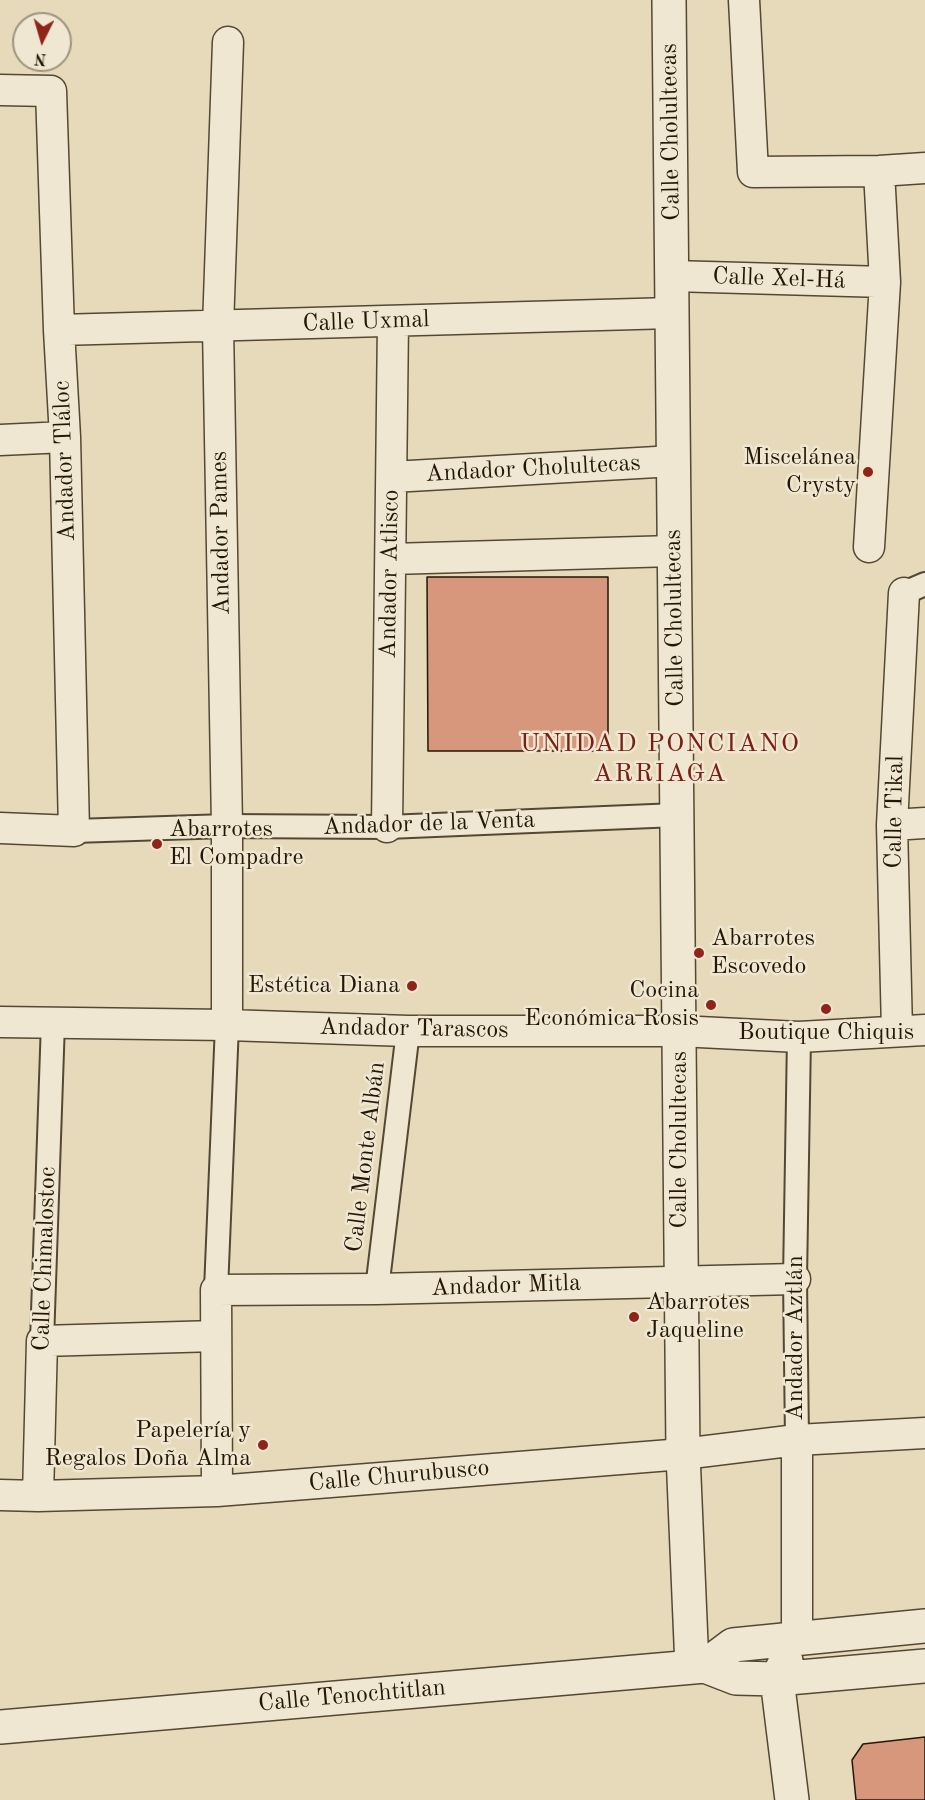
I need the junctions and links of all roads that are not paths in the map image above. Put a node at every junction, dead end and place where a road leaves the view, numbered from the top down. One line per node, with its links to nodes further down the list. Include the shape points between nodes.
1 (669, 0): 7 (street, Calle Cholultecas)
2 (744, 0): 6 (street, via 753,172)
3 (228, 42): 11 (street, Andador Pames)
4 (0, 90): 12 (street, Andador Tláloc, via 51,91)
5 (925, 168): 6 (street)
6 (879, 171): 8 (street)
7 (672, 276): 8 (street, Calle Xel-Há); 9 (street, Calle Cholultecas)
8 (885, 282): 17 (street)
9 (672, 313): 10 (street, Calle Uxmal); 15 (street, Calle Cholultecas)
10 (393, 321): 11 (street, Calle Uxmal); 16 (street, Andador Atlisco)
11 (218, 327): 12 (street, Calle Uxmal); 24 (street, Andador Pames)
12 (59, 330): 13 (street, Andador Tláloc)
13 (65, 437): 14 (street); 27 (street, Andador Tláloc)
14 (0, 440)
15 (674, 461): 16 (street, Andador Cholultecas); 18 (street, Calle Cholultecas)
16 (392, 477): 19 (street, Andador Atlisco)
17 (869, 547)
18 (674, 551): 19 (street); 21 (street, Calle Cholultecas)
19 (391, 558): 25 (street, Andador Atlisco)
20 (915, 588): 23 (street, Calle Tikal)
21 (677, 815): 25 (street, Andador de la Venta); 33 (street, Calle Cholultecas)
22 (925, 824): 23 (street)
23 (892, 825): 31 (street, Calle Tikal)
24 (227, 826): 25 (street, Andador de la Venta); 27 (street, Andador de la Venta); 30 (street, Andador Pames)
25 (387, 827)
26 (0, 828): 27 (street, Andador de la Venta)
27 (74, 831)
28 (0, 1022): 29 (street, Andador Tarascos)
29 (53, 1023): 30 (street, Andador Tarascos); 40 (street, Calle Chimalostoc)
30 (226, 1025): 32 (street, Andador Tarascos); 38 (street)
31 (911, 1030): 34 (street, Andador Tarascos)
32 (408, 1031): 33 (street, Andador Tarascos); 37 (street, Calle Monte Albán)
33 (680, 1031): 34 (street, Andador Tarascos); 36 (street, Calle Cholultecas)
34 (799, 1037): 35 (street, Andador Aztlán)
35 (795, 1278): 36 (street, Andador Mitla); 42 (street, Andador Aztlán)
36 (682, 1281): 37 (street, Andador Mitla); 43 (street, Calle Cholultecas)
37 (377, 1289): 38 (street, Andador Mitla)
38 (216, 1290): 39 (street)
39 (216, 1335): 40 (street); 44 (street)
40 (42, 1341): 46 (street, Calle Chimalostoc)
41 (925, 1432): 42 (street, Calle Churubusco)
42 (797, 1440): 43 (street, Calle Churubusco); 48 (street, Andador Aztlán)
43 (683, 1454): 44 (street, Calle Churubusco); 49 (street, Calle Cholultecas)
44 (217, 1491): 46 (street, Calle Churubusco)
45 (0, 1495): 46 (street, Calle Churubusco)
46 (38, 1496)
47 (925, 1626): 48 (street)
48 (797, 1638): 49 (street, via 733,1644); 51 (street)
49 (698, 1666): 51 (street, Calle Tenochtitlan, via 736,1678); 52 (street, Calle Tenochtitlan)
50 (925, 1666): 51 (street, Calle Tenochtitlan)
51 (777, 1679): 53 (street)
52 (0, 1727)
53 (792, 1800)

